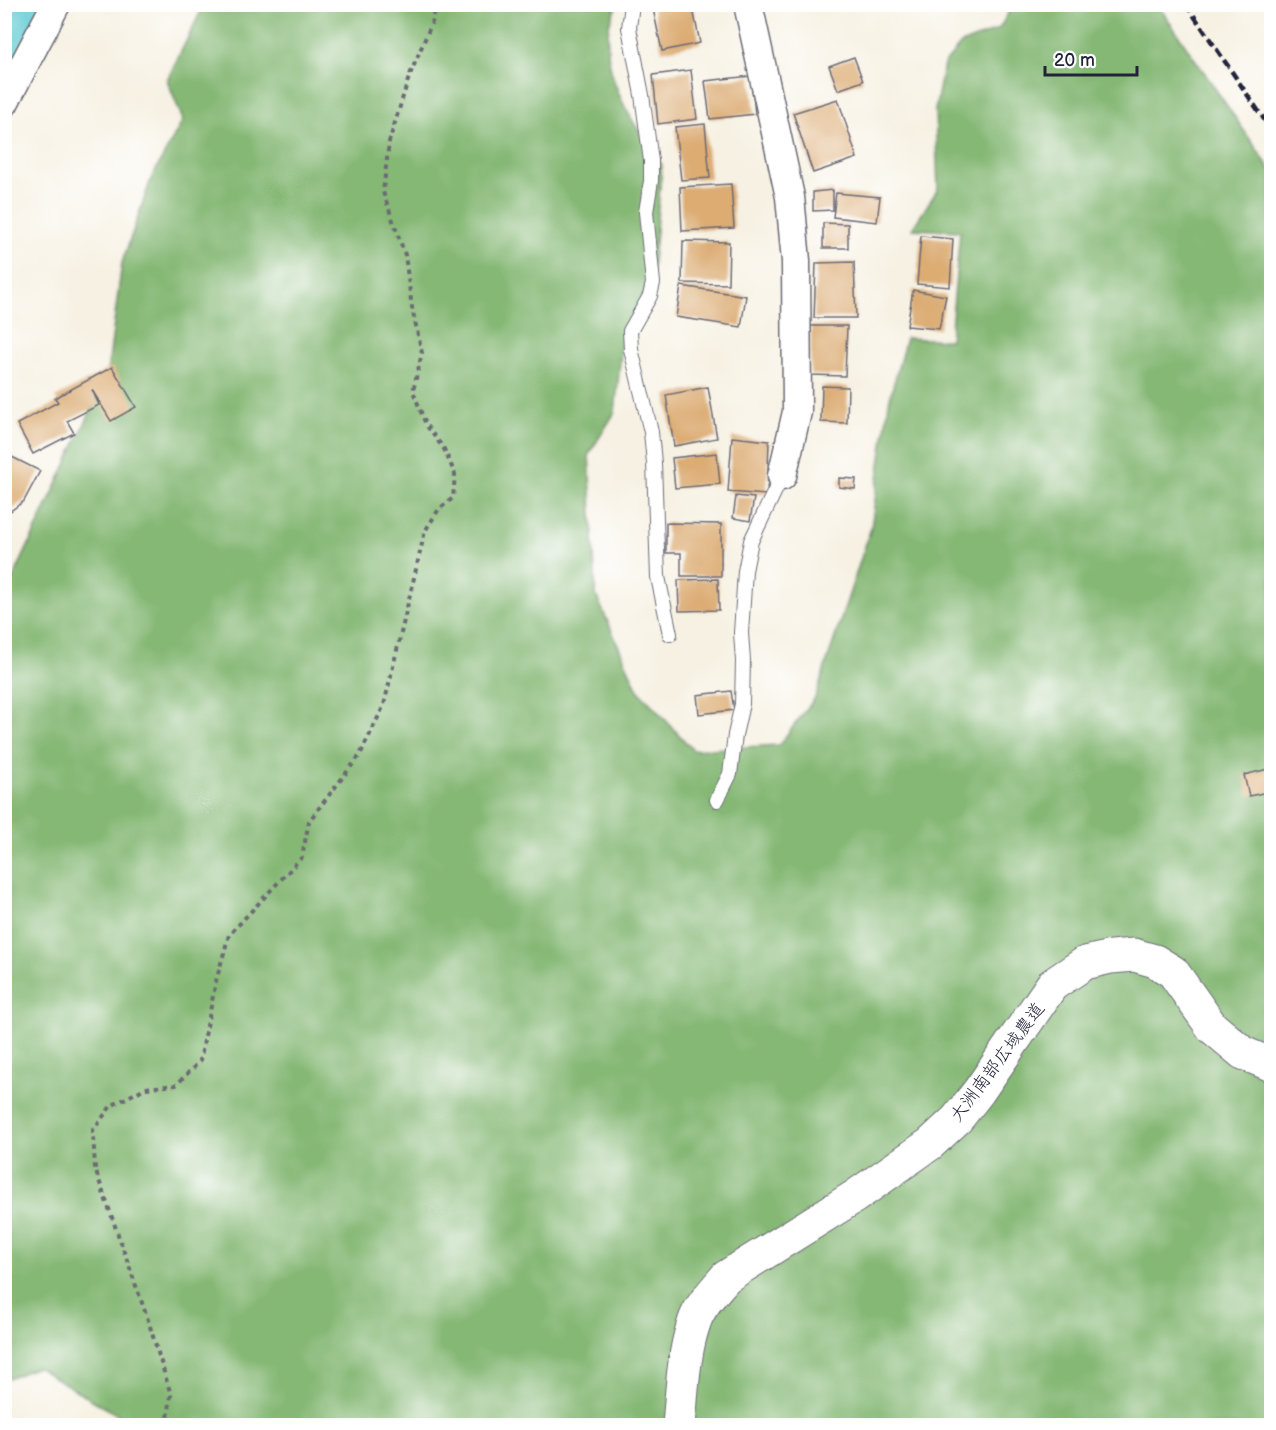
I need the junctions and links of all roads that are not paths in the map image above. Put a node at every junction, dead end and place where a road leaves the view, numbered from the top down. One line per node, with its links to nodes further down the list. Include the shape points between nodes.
1 (56, 4): 4 (street)
2 (632, 4): 6 (lane, via 629,28 651,161 646,212 653,283 630,331 631,349 651,432 658,577)
3 (748, 4): 5 (street, via 790,197 795,261 797,412)
4 (4, 103)
5 (782, 476): 7 (lane, via 751,541 741,633 742,705 730,774)
6 (670, 634)
7 (717, 800)
8 (1272, 1065): 9 (street, 大洲南部広域農道, via 1243,1053 1212,1027 1173,972 1155,961 1134,955 1111,957 1071,971 1052,985 979,1091 930,1144 855,1197 726,1277 694,1321)
9 (679, 1425)

